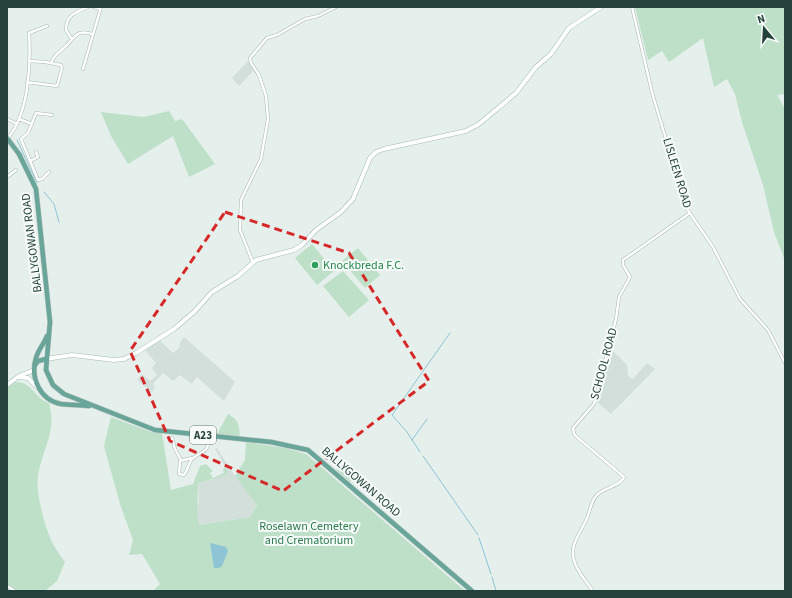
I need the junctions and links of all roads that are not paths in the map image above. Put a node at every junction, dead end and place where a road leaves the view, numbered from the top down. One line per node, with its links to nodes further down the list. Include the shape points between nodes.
1 (88, 7): 9 (street, via 69,18 66,30)
2 (94, 7): 6 (street)
3 (336, 7): 28 (street, via 318,16 304,19 267,38 250,58 263,87 268,119 261,159 241,200 240,230)
4 (601, 7): 28 (street, via 569,28 551,54 536,67 516,93 479,124 466,130 376,152 368,162 352,199 341,212 294,250)
5 (632, 7): 27 (street, LISLEEN ROAD, via 653,96 679,188)
6 (100, 8): 8 (street)
7 (48, 26): 10 (street, via 42,26 29,33)
8 (92, 34): 9 (street, via 80,32); 12 (street)
9 (71, 38): 11 (street, via 55,54)
10 (30, 61): 11 (street); 13 (street)
11 (51, 63): 13 (street, via 62,68 57,86)
12 (83, 68)
13 (27, 82): 16 (street)
14 (52, 115): 18 (street, via 36,113)
15 (7, 119): 17 (street)
16 (19, 119): 17 (street); 18 (street)
17 (17, 124): 19 (street)
18 (32, 124): 21 (street, via 28,133 21,139)
19 (7, 138): 29 (main road, BALLYGOWAN ROAD, via 19,154 36,189)
20 (36, 152): 21 (street, via 38,157)
21 (30, 161): 23 (street, via 38,180)
22 (16, 170): 24 (street)
23 (49, 172)
24 (12, 174): 25 (street); 26 (street)
25 (7, 177)
26 (14, 177)
27 (690, 213): 31 (street, LISLEEN ROAD, via 709,242 740,300 768,330); 46 (street, SCHOOL ROAD, via 624,260 623,265 630,277 620,297 599,389 594,404 573,428 578,438 624,477 623,481 594,498 574,544 574,562)
28 (252, 263): 30 (street, via 238,276 212,292 174,329 129,357 108,360 80,356 53,357)
29 (50, 329): 30 (main road, BALLYGOWAN ROAD); 32 (main road, via 37,355)
30 (46, 361): 32 (main road); 35 (main road, BALLYGOWAN ROAD, via 48,378)
31 (785, 363)
32 (36, 365): 33 (street); 36 (main road)
33 (15, 379): 34 (street); 36 (street, via 28,378)
34 (7, 385)
35 (54, 387): 37 (main road, via 60,396 60,400); 38 (main road, BALLYGOWAN ROAD / A23, via 64,394)
36 (38, 388): 37 (main road, BALLYGOWAN ROAD / A23, via 43,395)
37 (56, 402): 38 (main road, BALLYGOWAN ROAD / A23)
38 (99, 408): 39 (main road, BALLYGOWAN ROAD / A23, via 154,430)
39 (209, 436): 41 (street, via 205,451); 45 (main road, BALLYGOWAN ROAD / A23, via 271,442 308,450)
40 (172, 438): 42 (street)
41 (192, 458): 42 (street); 42 (street, via 184,475 178,471)
42 (181, 460)
43 (7, 586): 44 (street)
44 (15, 591)
45 (472, 591)
46 (593, 591)

